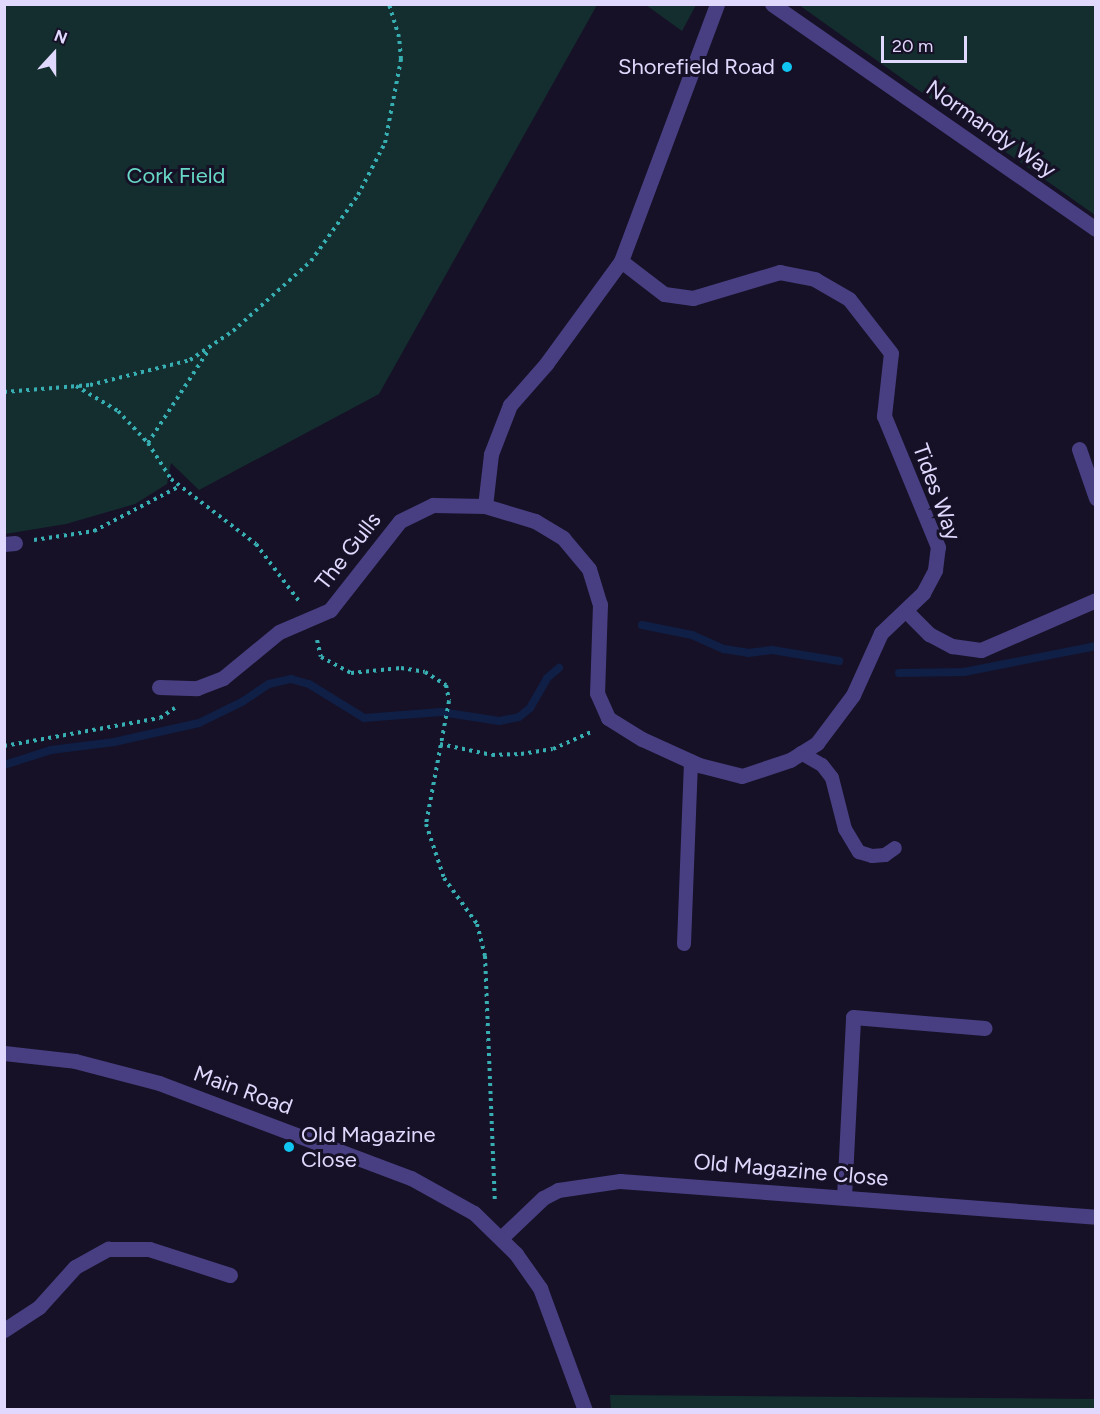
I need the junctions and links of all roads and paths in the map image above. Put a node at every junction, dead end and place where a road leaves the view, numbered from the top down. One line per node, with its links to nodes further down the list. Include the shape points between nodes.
1 (389, 4): 6 (path, via 401,59 391,122 375,165 327,244)
2 (717, 4): 5 (street)
3 (772, 4): 4 (street, Normandy Way)
4 (1095, 229)
5 (621, 261): 13 (street, via 546,364 510,405 491,454); 16 (street, Tides Way, via 664,294 693,298 780,272 815,279 849,299 871,324 891,353 884,416 938,547 935,570 923,593)
6 (209, 350): 7 (path, via 190,360); 9 (path)
7 (76, 386): 8 (path); 9 (path, via 118,411)
8 (4, 392)
9 (148, 443): 11 (path)
10 (1079, 449): 12 (street)
11 (180, 486): 14 (path, via 94,531); 17 (path, via 256,544)
12 (1095, 498)
13 (485, 506): 17 (street, The Gulls, via 434,506 400,521 344,596); 20 (street, via 535,520 563,538 589,569 600,604 597,693)
14 (10, 543)
15 (1095, 600): 16 (street, via 981,650 952,646 929,634)
16 (906, 611): 23 (street, Tides Way, via 880,633 853,695 817,743)
17 (312, 620): 19 (street, The Gulls, via 279,632 223,678 197,688); 21 (path, via 321,657 332,664 351,672 401,668 425,672 446,685 449,701)
18 (159, 687): 19 (street, The Gulls)
19 (181, 688): 22 (path, via 171,713 160,718)
20 (608, 718): 21 (path, via 575,741 521,754 492,755); 24 (street, Tides Way, via 642,740)
21 (440, 744): 31 (path, via 426,824 444,878 477,924 484,956)
22 (4, 746)
23 (801, 753): 24 (street, Tides Way, via 742,776); 25 (lane, via 822,765 832,778 845,829 859,852 885,855)
24 (691, 761): 26 (lane)
25 (895, 848)
26 (684, 944)
27 (984, 1028): 29 (street, via 853,1017)
28 (4, 1053): 31 (street, Main Road, via 75,1060 159,1083 411,1178 474,1213)
29 (844, 1197): 30 (street, Old Magazine Close); 31 (street, Old Magazine Close, via 643,1181 597,1182 550,1194)
30 (1095, 1217)
31 (499, 1235): 34 (street, Main Road, via 540,1288)
32 (230, 1275): 33 (street, via 149,1249 108,1249 75,1267 39,1307)
33 (4, 1330)
34 (585, 1410)

